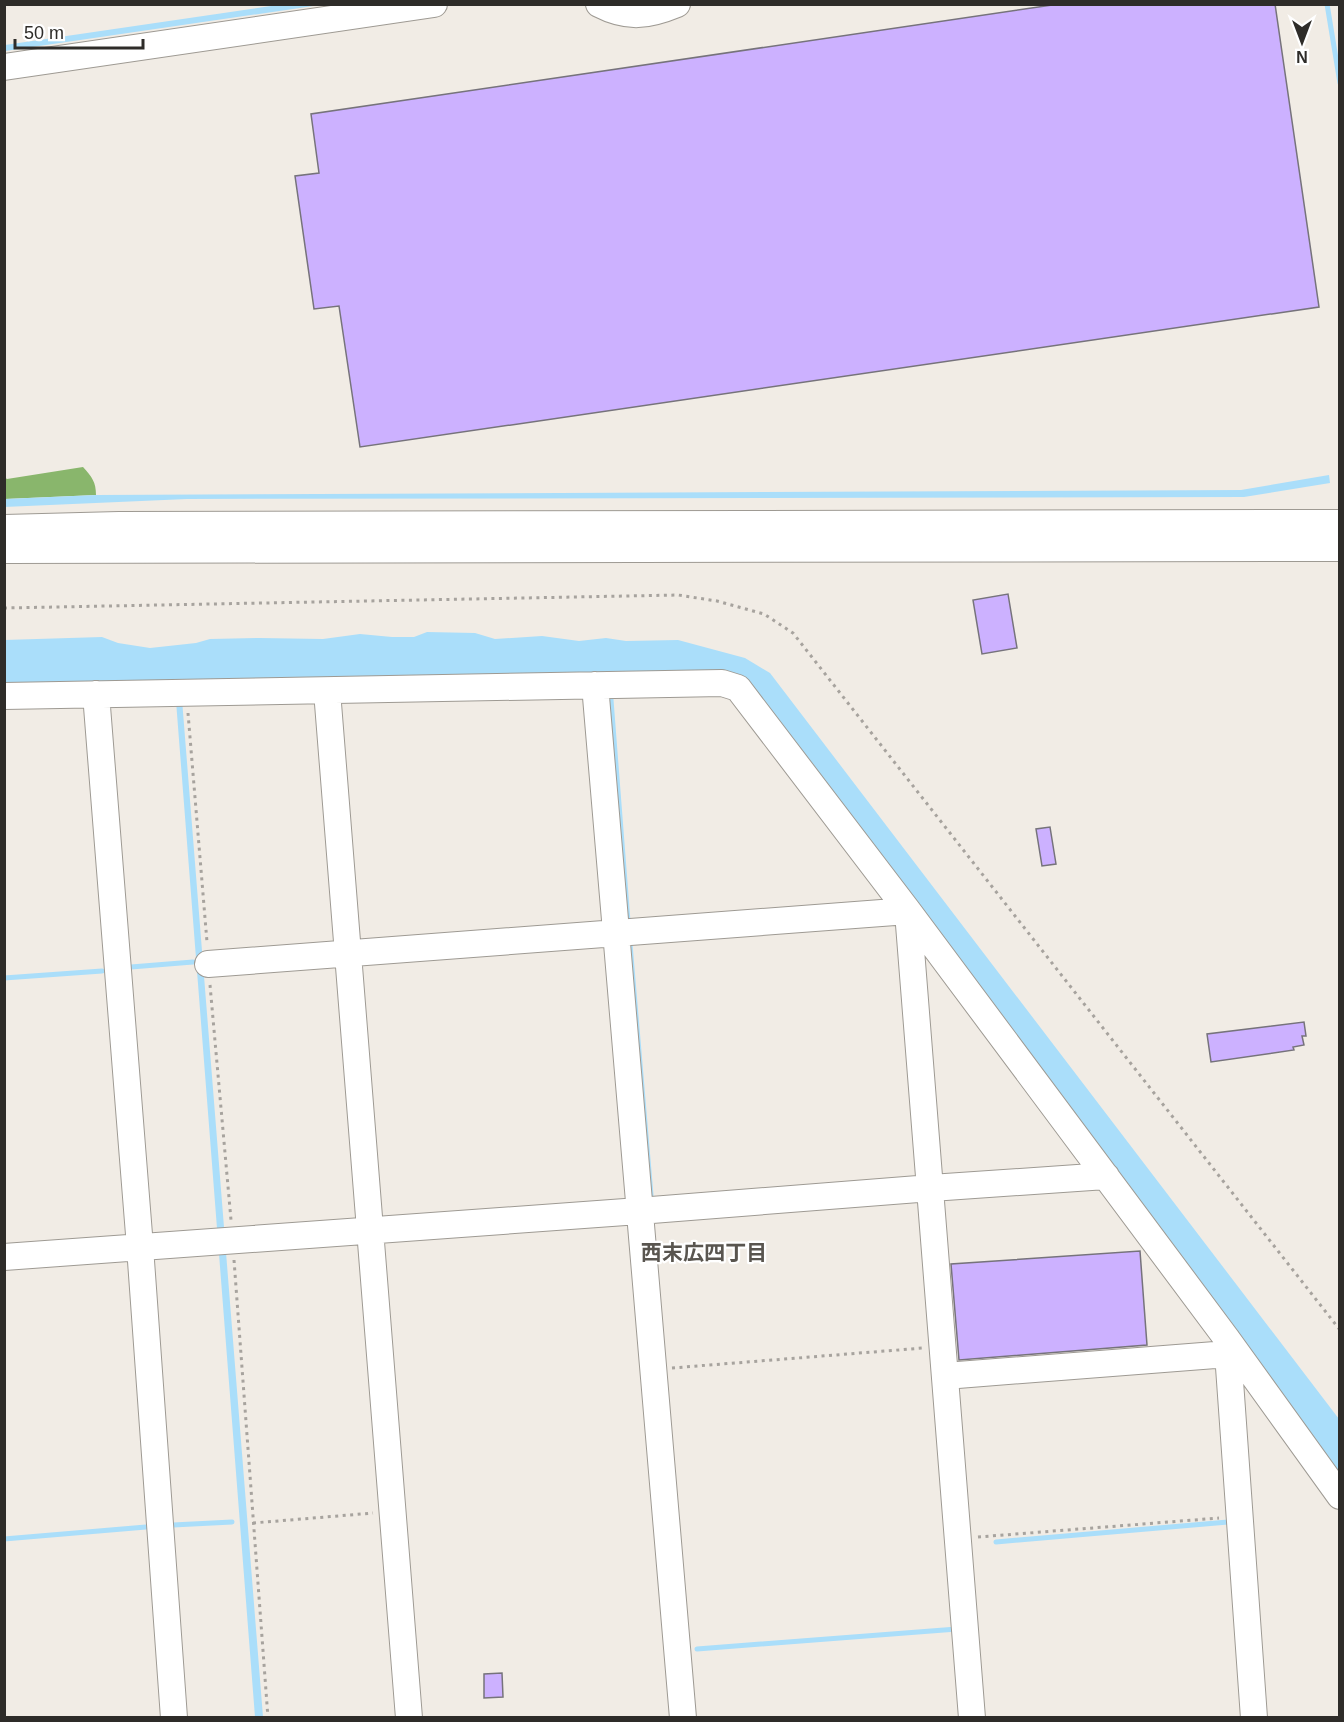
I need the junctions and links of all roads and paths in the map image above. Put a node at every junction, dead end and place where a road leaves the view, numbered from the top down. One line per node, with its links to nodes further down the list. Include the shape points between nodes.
1 (434, 4): 4 (street)
2 (599, 4): 3 (street, via 637,16)
3 (677, 4)
4 (4, 67)
5 (1340, 523): 6 (street)
6 (4, 528)
7 (1340, 548): 8 (street)
8 (4, 550)
9 (4, 608): 26 (path, via 678,595 764,614 793,633)
10 (603, 685): 11 (street); 15 (street, via 722,683 738,688); 16 (street)
11 (327, 691): 12 (street); 17 (street)
12 (180, 693): 13 (street); 18 (path)
13 (96, 694): 14 (street); 24 (street)
14 (4, 696)
15 (908, 911): 16 (street); 19 (street); 20 (street)
16 (616, 934): 17 (street); 21 (street)
17 (349, 953): 18 (street); 22 (street)
18 (208, 964): 23 (path)
19 (1106, 1176): 20 (street); 28 (street)
20 (931, 1188): 21 (street); 27 (street)
21 (639, 1211): 22 (street); 39 (street)
22 (371, 1231): 23 (street); 32 (street)
23 (226, 1240): 24 (street); 34 (path)
24 (140, 1246): 25 (street); 36 (street)
25 (4, 1257)
26 (1340, 1330)
27 (943, 1346): 29 (path); 30 (street)
28 (1228, 1346): 30 (street); 31 (street); 33 (street)
29 (671, 1368)
30 (945, 1376): 35 (street)
31 (1340, 1496)
32 (393, 1511): 34 (path); 38 (street)
33 (1240, 1516): 35 (path); 41 (street)
34 (253, 1523): 37 (path)
35 (958, 1539): 40 (street)
36 (174, 1718)
37 (268, 1718)
38 (409, 1718)
39 (683, 1718)
40 (972, 1718)
41 (1254, 1718)

